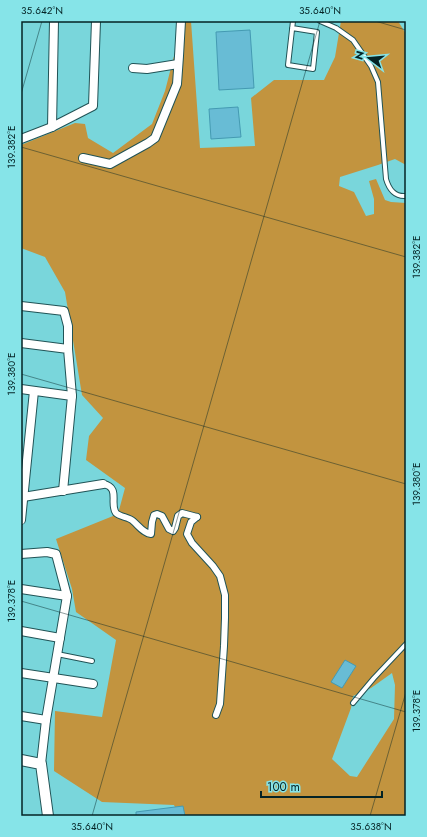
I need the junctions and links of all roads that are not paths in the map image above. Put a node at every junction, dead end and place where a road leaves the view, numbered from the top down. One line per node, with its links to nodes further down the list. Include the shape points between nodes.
1 (54, 21): 9 (street)
2 (96, 21): 9 (street, via 93,106)
3 (181, 21): 7 (street)
4 (293, 21): 6 (lane)
5 (320, 21): 12 (lane, via 353,40 371,66 378,82 386,179 389,188 395,194)
6 (292, 28): 6 (lane, via 288,65 313,69 317,32)
7 (178, 64): 8 (street, via 147,69); 11 (street, via 177,84 155,138 110,164)
8 (133, 68)
9 (52, 127): 10 (street)
10 (21, 139)
11 (83, 158)
12 (406, 196)
13 (21, 306): 15 (street, via 64,310 68,326)
14 (21, 343): 15 (street)
15 (68, 348): 18 (street)
16 (21, 390): 17 (street)
17 (34, 391): 18 (street); 19 (street)
18 (72, 396): 21 (street)
19 (24, 469): 22 (street)
20 (104, 484): 21 (street); 36 (street, via 111,487 114,493 117,514 133,520 147,534 151,534 156,514 162,516 169,529 173,531 178,516 182,513 197,517 191,522 187,534 220,576 225,595 220,704)
21 (63, 491): 22 (street)
22 (23, 497): 23 (street)
23 (21, 520)
24 (21, 554): 26 (street, via 56,554)
25 (21, 589): 26 (street)
26 (66, 596): 28 (street)
27 (21, 631): 28 (street)
28 (60, 638): 30 (street)
29 (406, 644): 35 (lane)
30 (57, 654): 31 (lane); 33 (street)
31 (92, 661)
32 (21, 673): 33 (street)
33 (53, 678): 34 (street); 38 (street)
34 (94, 684)
35 (353, 703)
36 (216, 715)
37 (21, 716): 38 (street)
38 (46, 720): 40 (street)
39 (21, 760): 40 (street)
40 (41, 764): 41 (street)
41 (48, 816)

